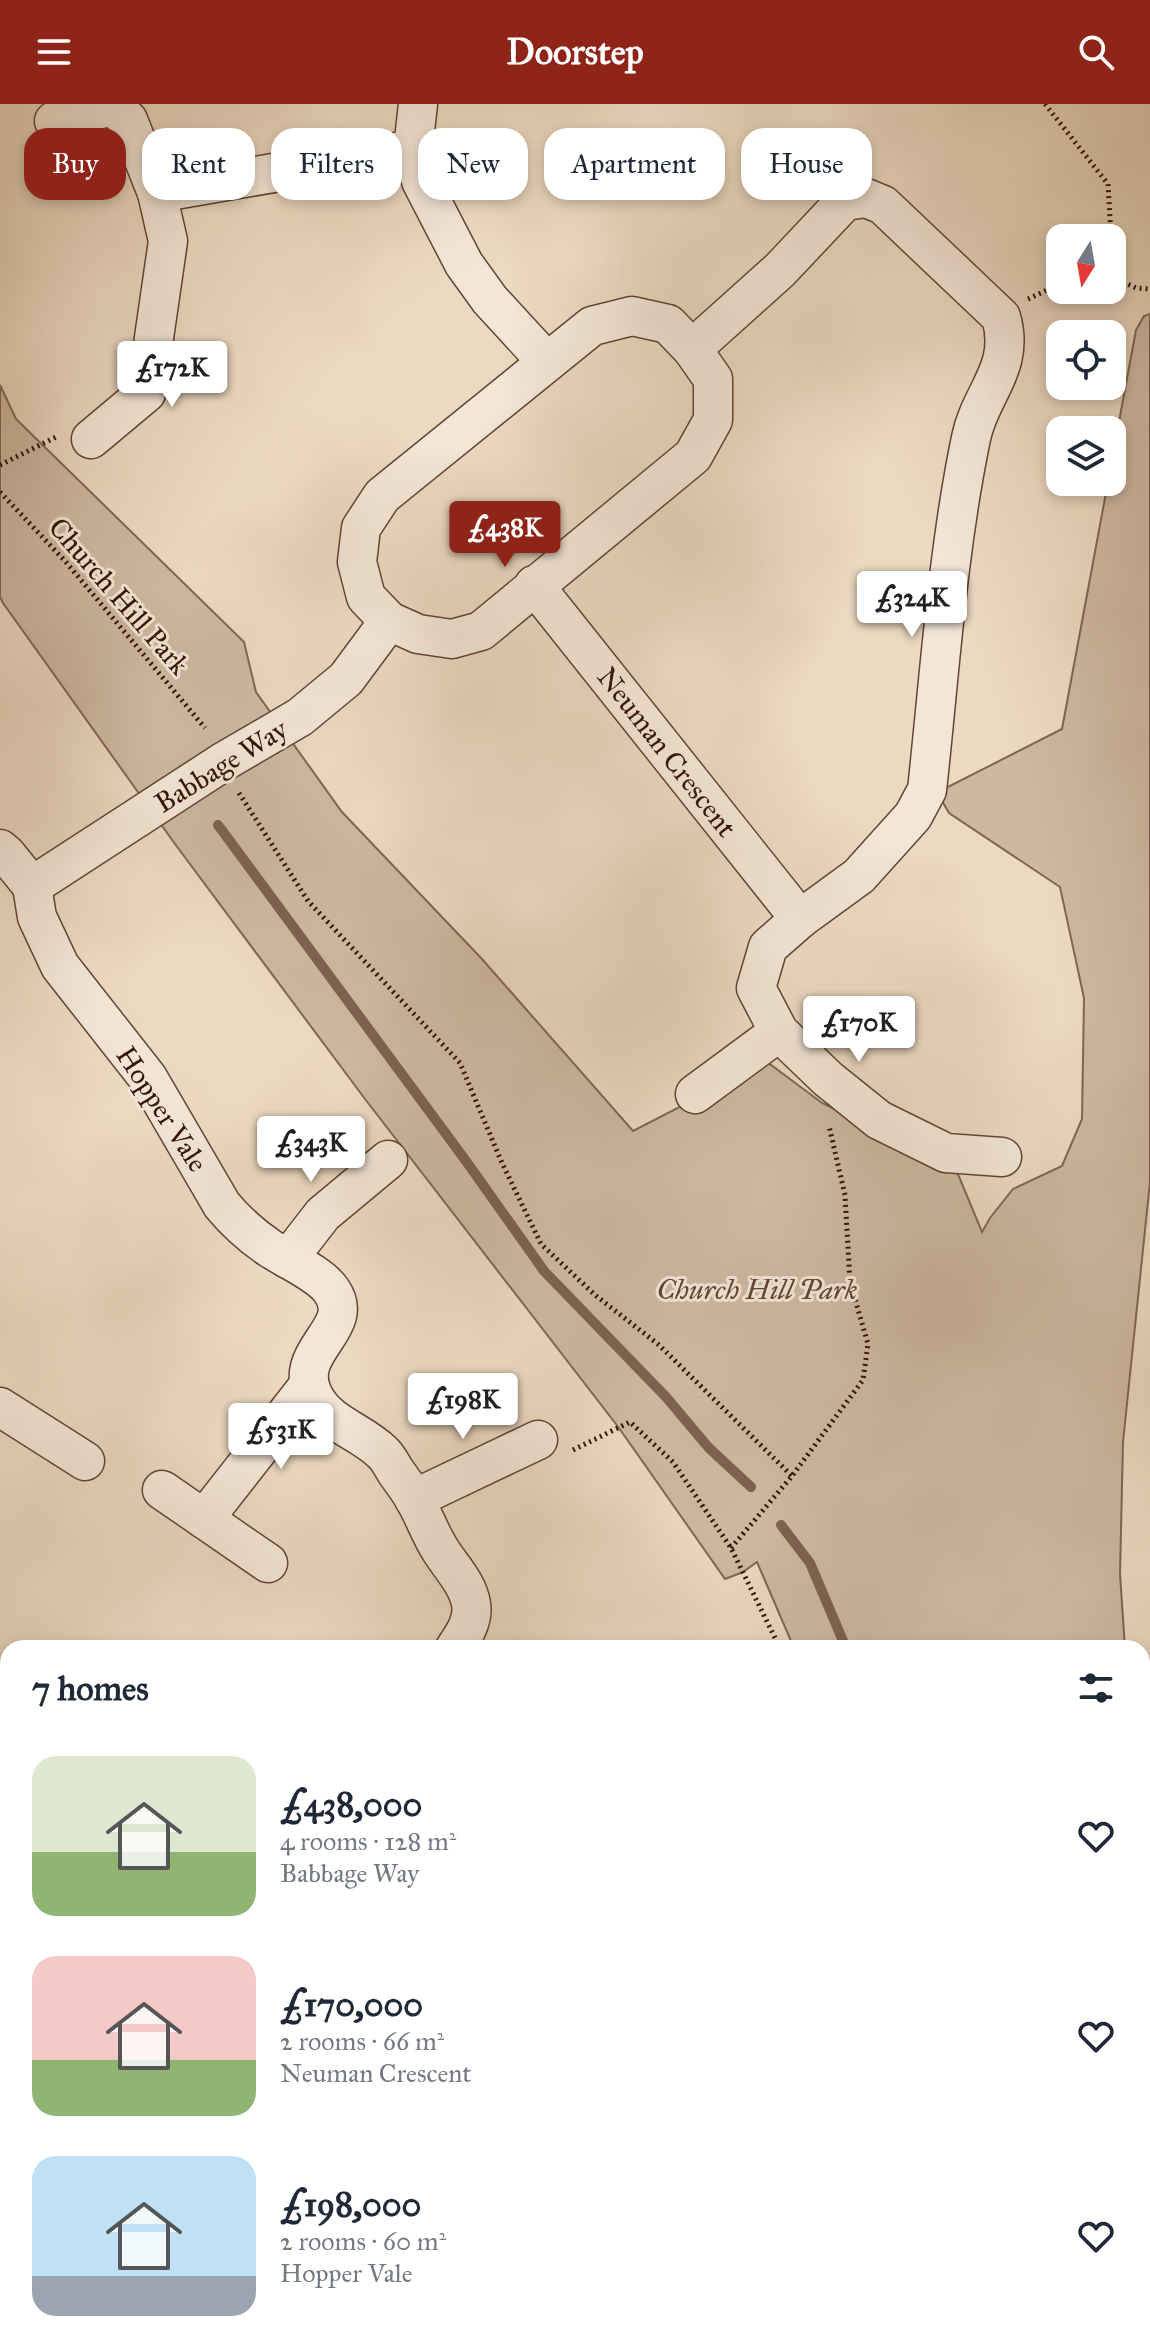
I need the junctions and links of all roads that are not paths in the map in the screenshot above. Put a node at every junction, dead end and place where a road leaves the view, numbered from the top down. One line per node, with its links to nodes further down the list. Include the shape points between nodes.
1 (418, 104): 4 (street)
2 (112, 105): 3 (street); 5 (street, via 128,120)
3 (54, 121)
4 (413, 149): 6 (street); 9 (street, via 421,181 464,264)
5 (142, 155)
6 (255, 176)
7 (159, 200): 10 (street, via 168,241 146,393)
8 (692, 349): 9 (street, via 668,324 632,316 592,326); 11 (street, via 713,379 713,420 693,456); 15 (street, via 780,270 845,201 866,198 883,205 1001,317 1004,330 1005,356 972,433 956,514 927,790 913,816 859,876)
9 (547, 362): 12 (street, via 382,496 361,528 357,562 366,597)
10 (79, 435)
11 (534, 585): 12 (street, via 481,631 452,639 418,634); 15 (street, Neuman Crescent)
12 (389, 621): 14 (street, Babbage Way, via 346,679 300,717)
13 (0, 849): 14 (street)
14 (32, 886): 20 (street, Hopper Vale, via 37,917 60,966 148,1078 222,1205 235,1221)
15 (800, 919): 16 (street, via 768,947 756,988)
16 (779, 1032): 17 (street); 18 (street, via 879,1120 946,1153)
17 (695, 1094)
18 (1002, 1157)
19 (388, 1160): 20 (street, via 323,1214)
20 (288, 1259): 21 (street, Hopper Vale, via 324,1282 338,1307 309,1365)
21 (309, 1385): 26 (street, via 326,1413 383,1453); 27 (street, Hopper Vale)
22 (0, 1407): 24 (street)
23 (538, 1440): 26 (street)
24 (85, 1461)
25 (162, 1490): 27 (street)
26 (414, 1499): 29 (street, via 471,1604 468,1629)
27 (204, 1519): 28 (street)
28 (268, 1563)
29 (460, 1640)

